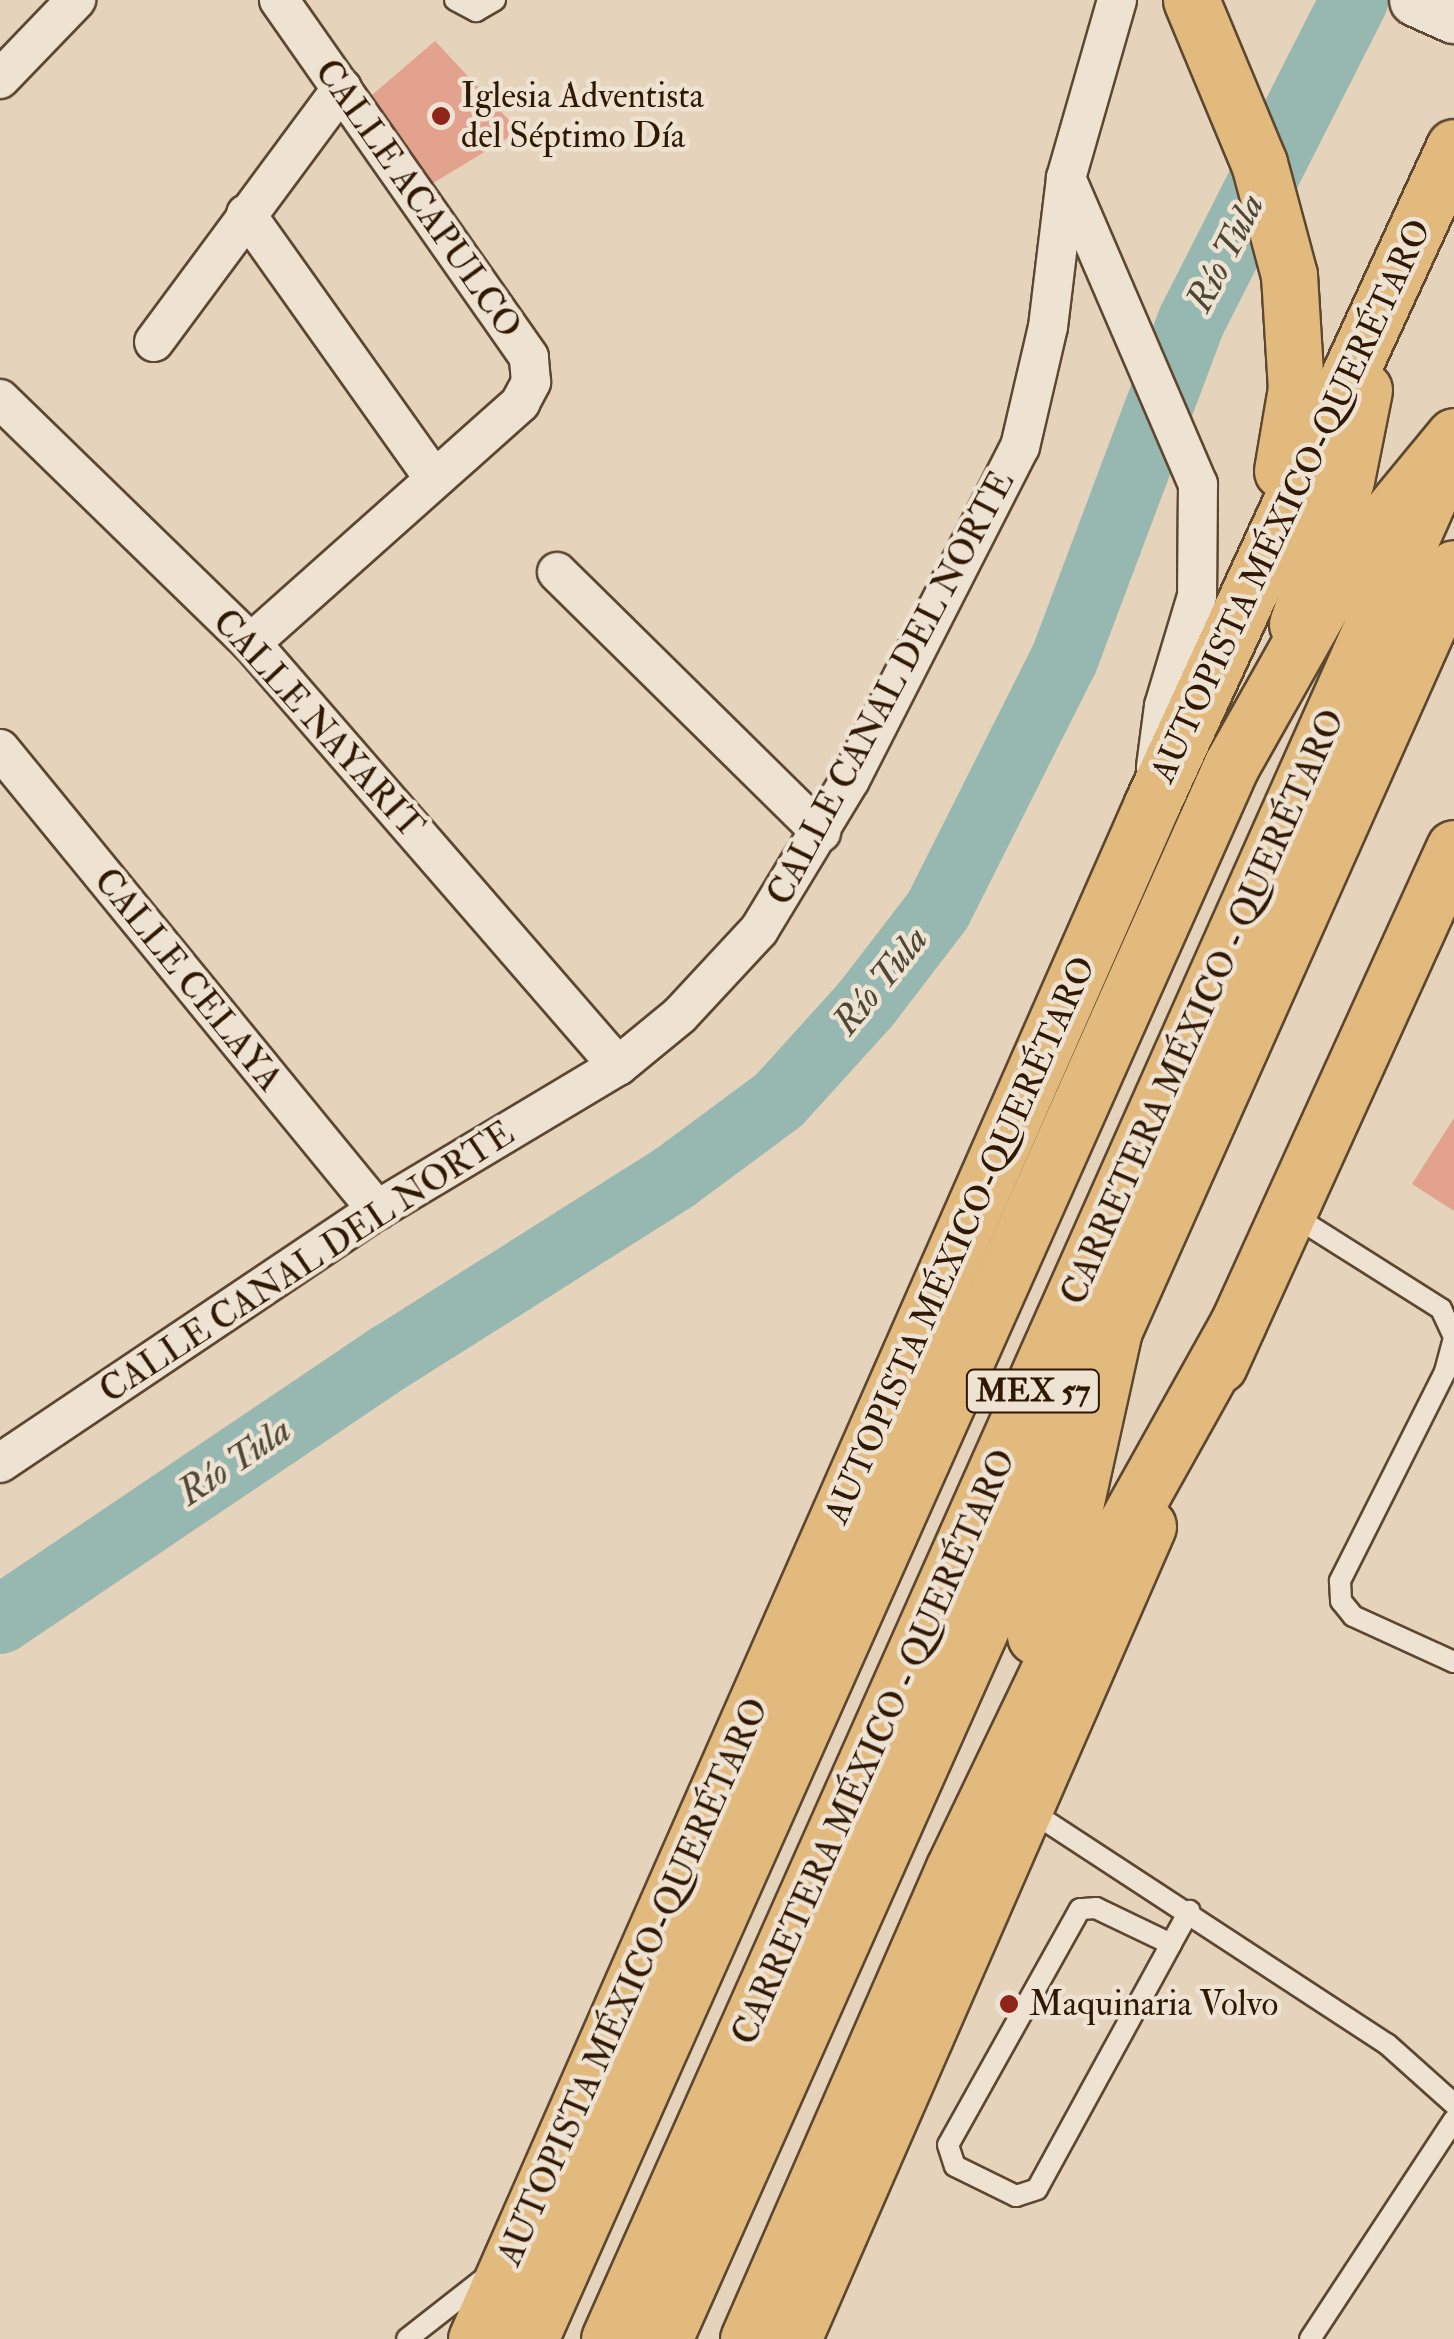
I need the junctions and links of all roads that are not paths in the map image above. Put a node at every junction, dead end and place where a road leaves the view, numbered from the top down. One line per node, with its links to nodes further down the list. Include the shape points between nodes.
1 (76, 0): 9 (street)
2 (279, 0): 10 (street, CALLE ACAPULCO)
3 (455, 0): 4 (lane, via 476,11)
4 (495, 0)
5 (1117, 0): 12 (street, CALLE CANAL DEL NORTE)
6 (1416, 0): 7 (main road)
7 (1454, 17)
8 (1202, 23): 19 (main road, via 1259,163 1289,274 1296,388)
9 (0, 80)
10 (342, 88): 13 (street); 18 (street, CALLE ACAPULCO, via 529,357 530,382 520,404)
11 (1454, 146): 14 (main road, AUTOPISTA MÉXICO-QUERÉTARO)
12 (1066, 178): 25 (street, via 1198,484 1197,596 1164,706); 26 (street, CALLE CANAL DEL NORTE, via 1048,327 1020,447)
13 (246, 214): 15 (street); 18 (street)
14 (1381, 304): 19 (main road, AUTOPISTA MÉXICO-QUERÉTARO); 23 (main road, via 1346,480)
15 (154, 342)
16 (0, 399): 22 (street, CALLE NAYARIT)
17 (1454, 439): 23 (main road, via 1348,564); 48 (main road, CARRETERA MÉXICO - QUERÉTARO / MEX 57)
18 (433, 477): 22 (street, CALLE ACAPULCO)
19 (1270, 542): 25 (main road, AUTOPISTA MÉXICO-QUERÉTARO)
20 (1454, 568): 32 (main road, CARRETERA MÉXICO - QUERÉTARO / MEX 57)
21 (557, 572): 26 (street)
22 (251, 644): 28 (street, CALLE NAYARIT)
23 (1274, 681): 47 (main road)
24 (0, 749): 29 (street, CALLE CELAYA)
25 (1152, 804): 42 (main road, AUTOPISTA MÉXICO-QUERÉTARO)
26 (821, 832): 28 (street, CALLE CANAL DEL NORTE, via 726,970)
27 (1450, 862): 30 (main road)
28 (618, 1066): 29 (street, CALLE CANAL DEL NORTE)
29 (377, 1210): 34 (street, CALLE CANAL DEL NORTE)
30 (1289, 1212): 31 (main road); 33 (lane, via 1441,1309)
31 (1238, 1322): 36 (main road); 37 (main road, via 1076,1612)
32 (1114, 1325): 37 (main road, via 1076,1506); 49 (main road, CARRETERA MÉXICO - QUERÉTARO / MEX 57)
33 (1454, 1338): 35 (lane, via 1445,1372 1340,1581 1340,1601 1353,1616)
34 (0, 1463)
35 (1454, 1662)
36 (1024, 1807): 38 (lane); 51 (main road)
37 (953, 1870): 50 (main road)
38 (1189, 1911): 39 (lane); 40 (lane, via 1387,2044)
39 (1171, 1944): 39 (lane, via 1037,2189 1016,2196 955,2166 948,2145 1080,1909 1096,1908)
40 (1454, 2104)
41 (1454, 2120): 52 (lane)
42 (535, 2204): 43 (main road, AUTOPISTA MÉXICO-QUERÉTARO); 46 (main road, via 528,2284)
43 (512, 2257): 44 (lane); 45 (main road, AUTOPISTA MÉXICO-QUERÉTARO)
44 (407, 2339)
45 (476, 2339)
46 (502, 2339)
47 (530, 2339)
48 (609, 2339)
49 (664, 2339)
50 (748, 2339)
51 (793, 2339)
52 (1310, 2339)

